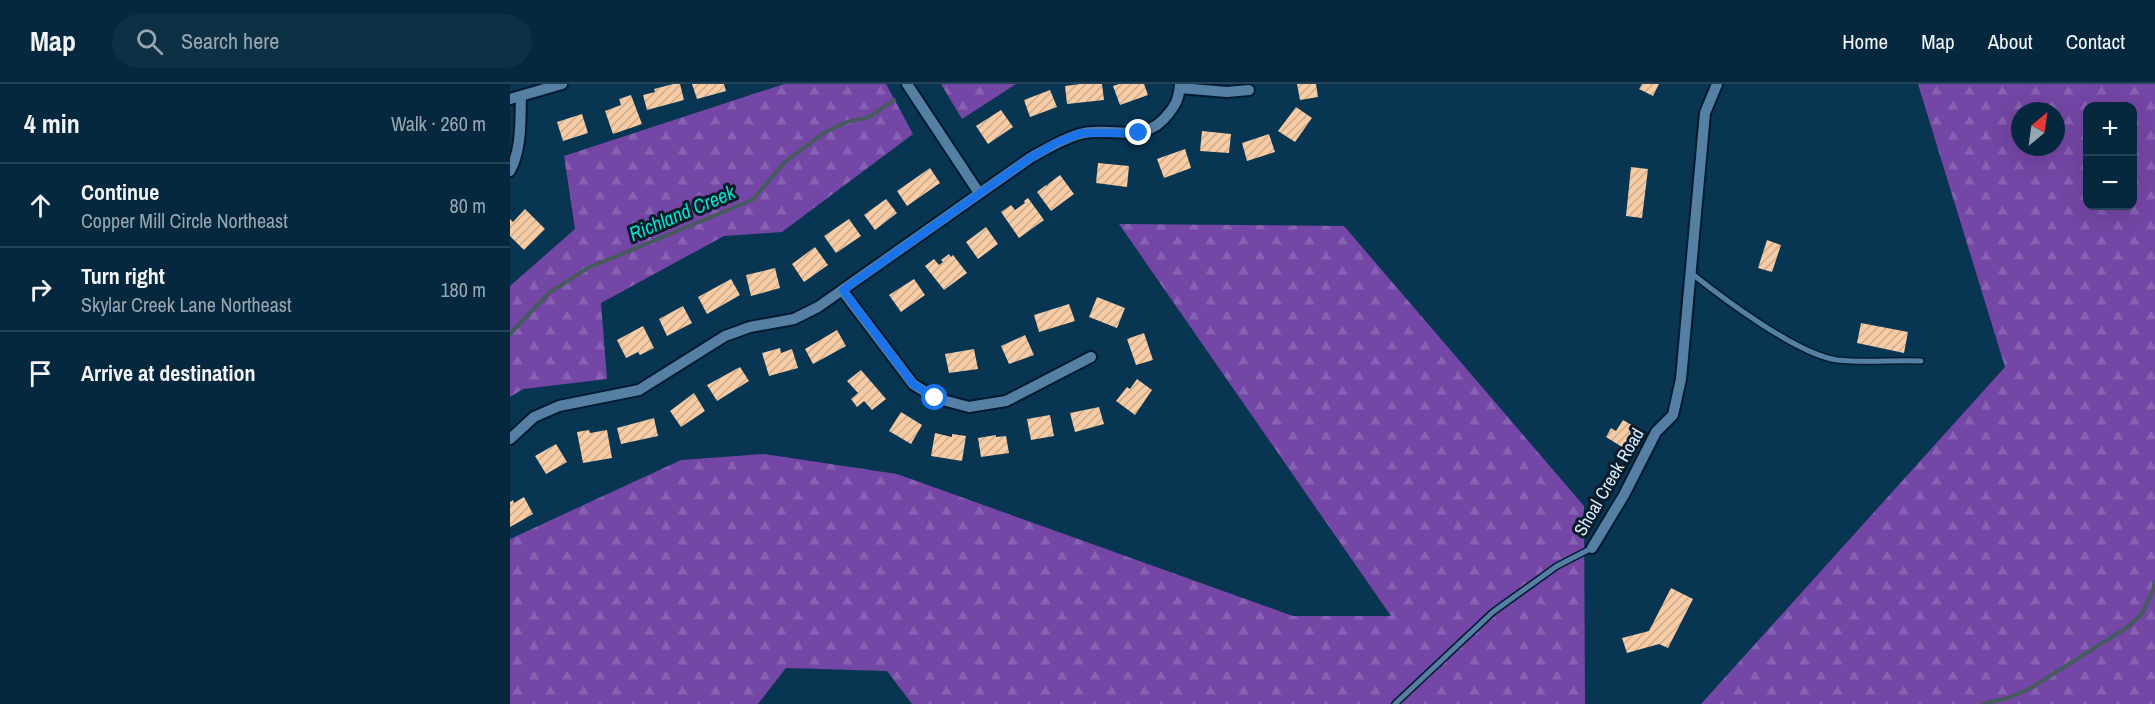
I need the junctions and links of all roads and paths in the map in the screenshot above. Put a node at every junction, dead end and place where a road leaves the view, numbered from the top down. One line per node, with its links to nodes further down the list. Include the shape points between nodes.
1 (562, 84): 6 (street)
2 (907, 84): 8 (street)
3 (1717, 84): 9 (street, Shoal Creek Road, via 1705,113)
4 (1180, 86): 5 (street, via 1227,92); 8 (street, via 1179,101 1161,124 1139,133 1081,133 1030,158)
5 (1249, 90)
6 (515, 98): 7 (street, via 520,142)
7 (510, 171)
8 (979, 193): 10 (street)
9 (1691, 273): 12 (lane, via 1809,352 1837,360); 14 (street, Shoal Creek Road, via 1681,379 1673,415 1656,432)
10 (843, 290): 11 (street, via 913,384 946,401 969,407 1005,401); 13 (street, via 795,319 725,336 639,390 559,406 534,417)
11 (1091, 357)
12 (1921, 361)
13 (510, 439)
14 (1592, 548): 15 (lane, Shoal Creek Road, via 1557,566 1493,612)
15 (1395, 704)

